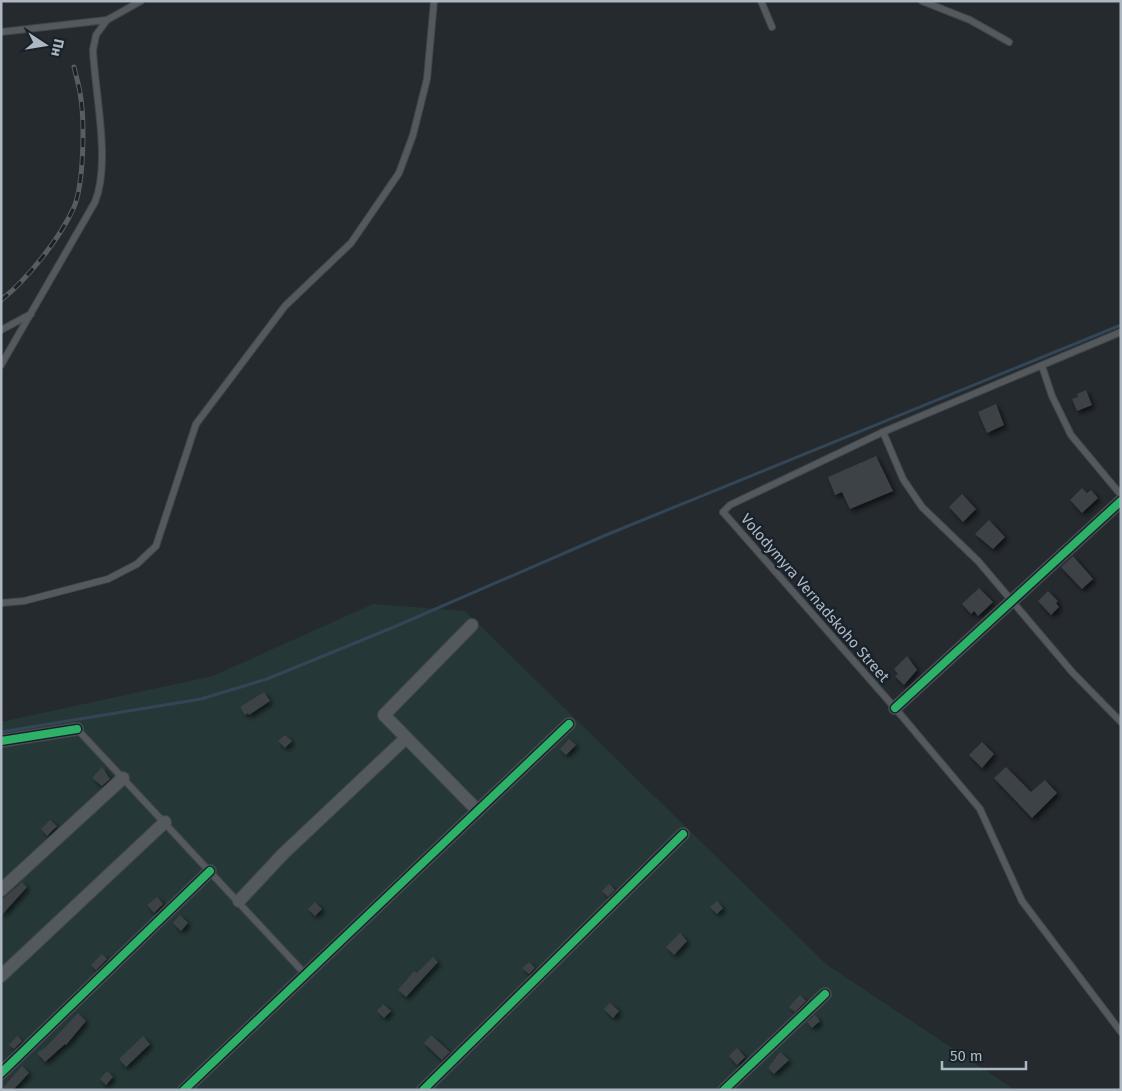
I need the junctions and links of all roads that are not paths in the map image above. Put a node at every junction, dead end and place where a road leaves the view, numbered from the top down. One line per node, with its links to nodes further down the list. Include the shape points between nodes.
1 (141, 1): 5 (lane)
2 (434, 1): 18 (lane, via 427,79 399,173 351,243 285,306 196,424 156,546 137,564 108,579 24,601)
3 (761, 1): 6 (lane)
4 (922, 1): 8 (lane, via 970,20)
5 (107, 20): 7 (lane); 9 (lane, via 96,35 93,50 102,163 100,190)
6 (772, 27)
7 (1, 32)
8 (1009, 42)
9 (32, 313): 10 (lane); 12 (lane)
10 (1, 330)
11 (1121, 332): 13 (lane, Volodymyra Vernadskoho Street)
12 (1, 365)
13 (1042, 366): 14 (lane, Volodymyra Vernadskoho Street); 15 (lane, via 1071,435)
14 (883, 432): 17 (lane, via 903,479 922,507 978,561); 20 (lane, Volodymyra Vernadskoho Street, via 730,505 723,512)
15 (1121, 495)
16 (1121, 501): 17 (street)
17 (1011, 602): 20 (street); 21 (lane)
18 (1, 603)
19 (472, 625): 24 (street, via 384,716)
20 (895, 708): 36 (lane, Volodymyra Vernadskoho Street, via 980,809 1022,901)
21 (1121, 722)
22 (569, 724): 27 (street)
23 (76, 729): 25 (street); 26 (lane)
24 (406, 738): 27 (street); 32 (street, via 283,854)
25 (1, 741)
26 (123, 778): 28 (lane); 31 (street)
27 (478, 811): 33 (street)
28 (165, 822): 30 (lane); 34 (street)
29 (683, 834): 39 (street)
30 (210, 871): 32 (lane); 37 (street)
31 (1, 890)
32 (239, 901): 33 (lane)
33 (306, 975): 38 (street)
34 (1, 976)
35 (825, 994): 40 (street)
36 (1121, 1032)
37 (1, 1073)
38 (184, 1090)
39 (423, 1090)
40 (724, 1090)

